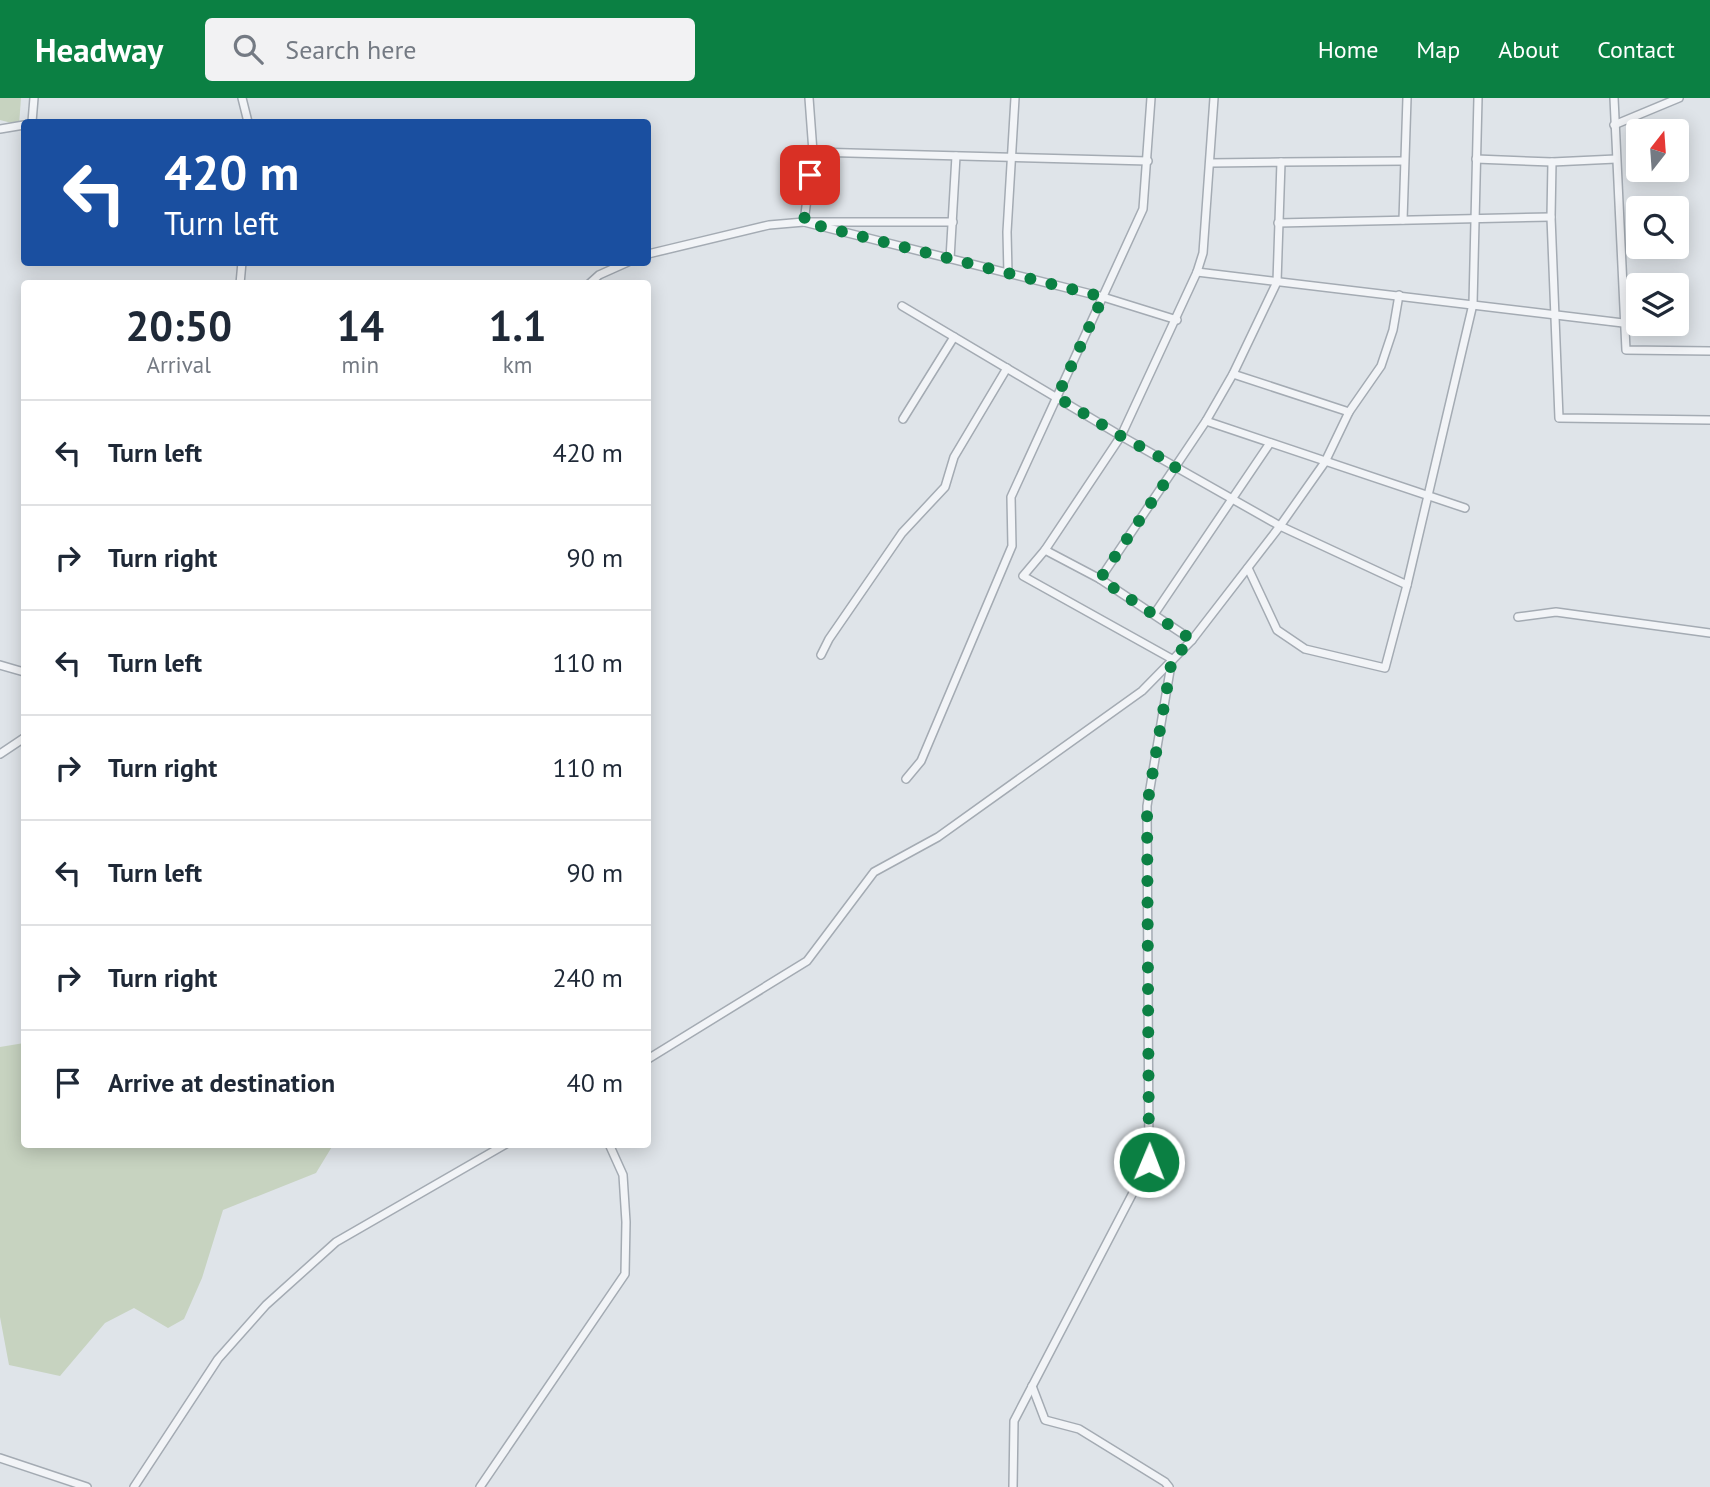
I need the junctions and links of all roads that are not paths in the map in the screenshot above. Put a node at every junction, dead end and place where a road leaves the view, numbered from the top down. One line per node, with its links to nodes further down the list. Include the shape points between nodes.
1 (34, 98): 11 (street)
2 (242, 98): 12 (street)
3 (809, 98): 16 (street)
4 (1015, 98): 18 (street)
5 (1151, 98): 21 (street)
6 (1214, 98): 25 (street)
7 (1407, 98): 22 (street)
8 (1478, 98): 19 (street)
9 (1614, 98): 14 (street)
10 (1679, 98): 14 (street)
11 (32, 119)
12 (247, 119)
13 (21, 125): 15 (street)
14 (1614, 125): 20 (street)
15 (0, 128)
16 (813, 152): 17 (street); 29 (street)
17 (956, 156): 18 (street); 30 (street)
18 (1012, 156): 21 (street); 36 (street)
19 (1476, 159): 24 (street); 27 (street)
20 (1616, 159): 24 (street); 45 (street)
21 (1148, 160): 40 (street, via 1143,209)
22 (1404, 161): 23 (street); 28 (street)
23 (1282, 162): 25 (street); 31 (street)
24 (1552, 162): 26 (street)
25 (1210, 163): 35 (street, via 1203,253)
26 (1551, 217): 27 (street); 43 (street)
27 (1475, 219): 28 (street); 41 (street)
28 (1403, 220): 31 (street)
29 (804, 222): 30 (street); 32 (street); 33 (street)
30 (953, 222): 33 (street)
31 (1278, 223): 38 (street)
32 (651, 253)
33 (950, 259): 36 (street)
34 (619, 266): 37 (street)
35 (1197, 272): 38 (street); 44 (street)
36 (1008, 274): 40 (street)
37 (593, 280)
38 (1277, 282): 39 (street); 49 (street)
39 (1399, 295): 41 (street); 51 (street, via 1381,366)
40 (1103, 297): 44 (street); 50 (street)
41 (1473, 304): 43 (street); 59 (street)
42 (902, 306): 46 (street)
43 (1555, 314): 45 (street); 53 (street, via 1559,418)
44 (1177, 320): 55 (street)
45 (1623, 323): 47 (street, via 1626,350)
46 (954, 337): 48 (street); 52 (street)
47 (1710, 351)
48 (1007, 368): 50 (street); 71 (street, via 954,457 945,487 902,533)
49 (1233, 374): 51 (street); 54 (street)
50 (1057, 397): 55 (street); 77 (street, via 1011,497 1012,546 998,583 921,761)
51 (1349, 412): 57 (street)
52 (903, 419)
53 (1710, 419)
54 (1206, 421): 56 (street); 58 (street)
55 (1121, 436): 58 (street); 63 (street)
56 (1270, 443): 57 (street); 60 (street)
57 (1325, 462): 59 (street); 62 (street)
58 (1176, 466): 60 (street); 65 (street)
59 (1428, 495): 61 (street); 66 (street)
60 (1234, 499): 62 (street); 67 (street)
61 (1465, 508)
62 (1280, 526): 64 (street); 66 (street)
63 (1045, 551): 65 (street); 72 (street, via 1023,576)
64 (1248, 568): 66 (street, via 1277,630 1305,649 1385,668); 70 (street)
65 (1100, 579): 67 (street)
66 (1407, 585)
67 (1155, 613): 70 (street)
68 (1518, 617): 69 (street, via 1556,612)
69 (1710, 633)
70 (1192, 640): 72 (street)
71 (821, 655)
72 (1172, 659): 78 (street, via 1142,691 949,829 874,872 807,961); 81 (street, via 1147,806 1149,1162)
73 (0, 665): 74 (street)
74 (21, 671)
75 (21, 740): 76 (street)
76 (0, 754)
77 (906, 779)
78 (651, 1057)
79 (499, 1148): 84 (street, via 336,1242 266,1306 218,1359)
80 (611, 1148): 85 (street, via 623,1175 625,1274)
81 (1032, 1386): 86 (street, via 1014,1421); 87 (street, via 1045,1420 1079,1429)
82 (0, 1458): 83 (street)
83 (87, 1487)
84 (134, 1487)
85 (480, 1487)
86 (1013, 1487)
87 (1169, 1487)

